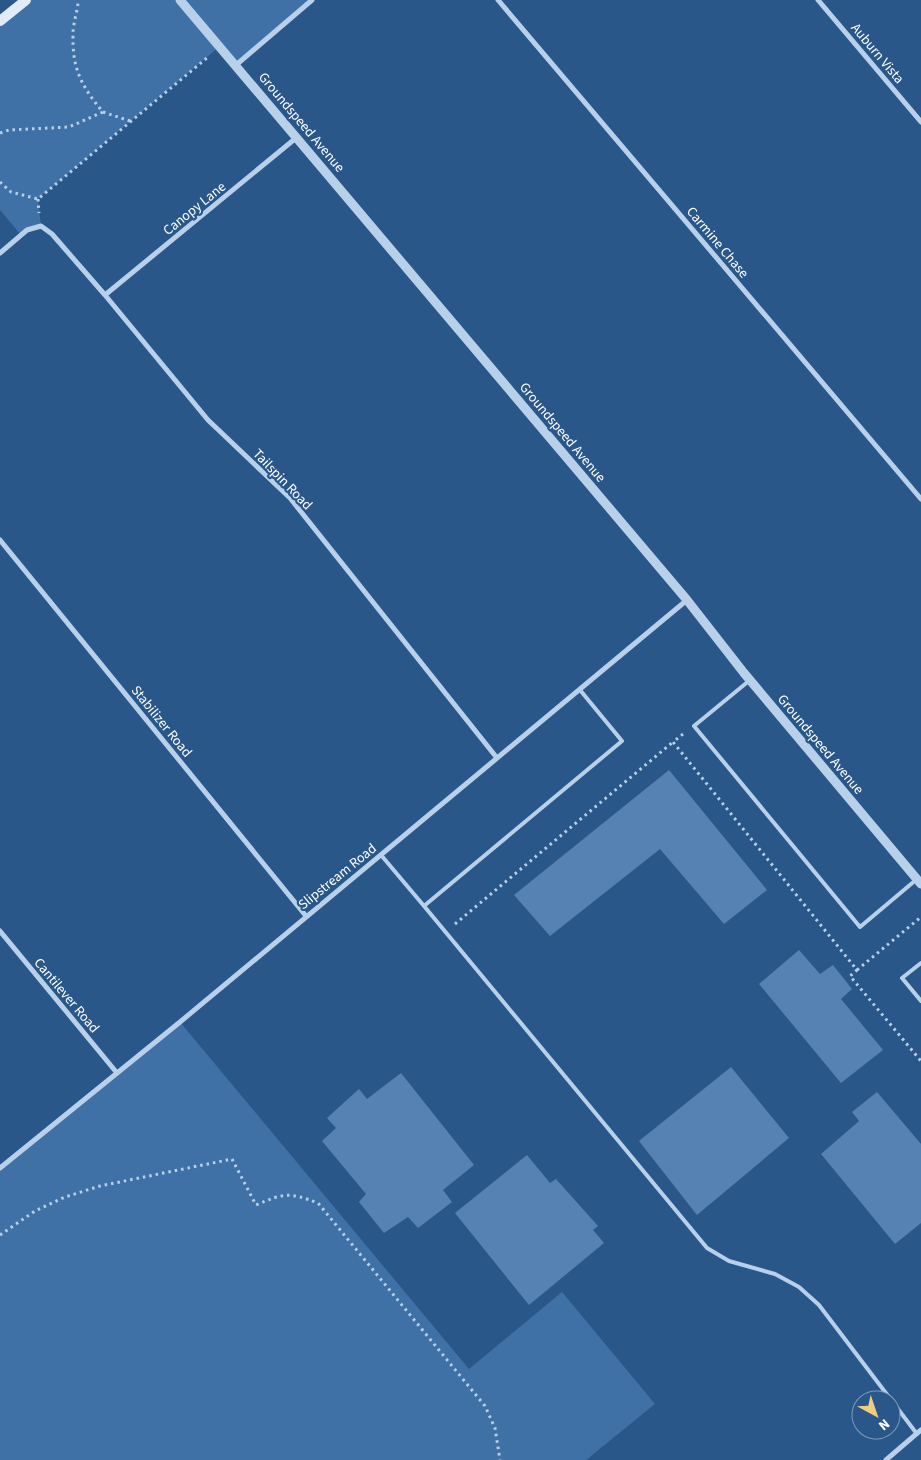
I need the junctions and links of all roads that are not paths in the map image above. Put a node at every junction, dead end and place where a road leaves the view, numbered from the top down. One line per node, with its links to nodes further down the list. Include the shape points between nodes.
1 (26, 0): 6 (main road)
2 (180, 0): 7 (street, Groundspeed Avenue)
3 (312, 0): 7 (street)
4 (498, 0): 12 (street, Carmine Chase)
5 (818, 0): 8 (street, Auburn Vista)
6 (0, 21)
7 (236, 65): 9 (street, Groundspeed Avenue)
8 (921, 122)
9 (296, 138): 11 (street, Canopy Lane); 14 (street, Groundspeed Avenue)
10 (0, 253): 11 (street, Tailspin Road, via 27,230 41,226 52,234)
11 (105, 295): 17 (street, Tailspin Road, via 208,420 290,498)
12 (921, 499)
13 (0, 540): 21 (street, Stabilizer Road)
14 (687, 600): 15 (street, Groundspeed Avenue); 16 (street, Slipstream Road)
15 (750, 680): 19 (street, Groundspeed Avenue); 19 (lane, via 694,726 860,927)
16 (580, 690): 17 (street, Slipstream Road); 20 (lane, via 622,740)
17 (497, 758): 18 (street, Slipstream Road)
18 (381, 855): 20 (lane); 21 (street, Slipstream Road)
19 (919, 882)
20 (424, 906): 27 (lane, via 707,1248 728,1261 775,1274 814,1299)
21 (306, 916): 25 (street, Slipstream Road)
22 (0, 931): 25 (street, Cantilever Road)
23 (921, 962): 24 (lane, via 902,978)
24 (921, 1001)
25 (117, 1073): 26 (street, Slipstream Road)
26 (0, 1168)
27 (919, 1432): 28 (street)
28 (886, 1460)

